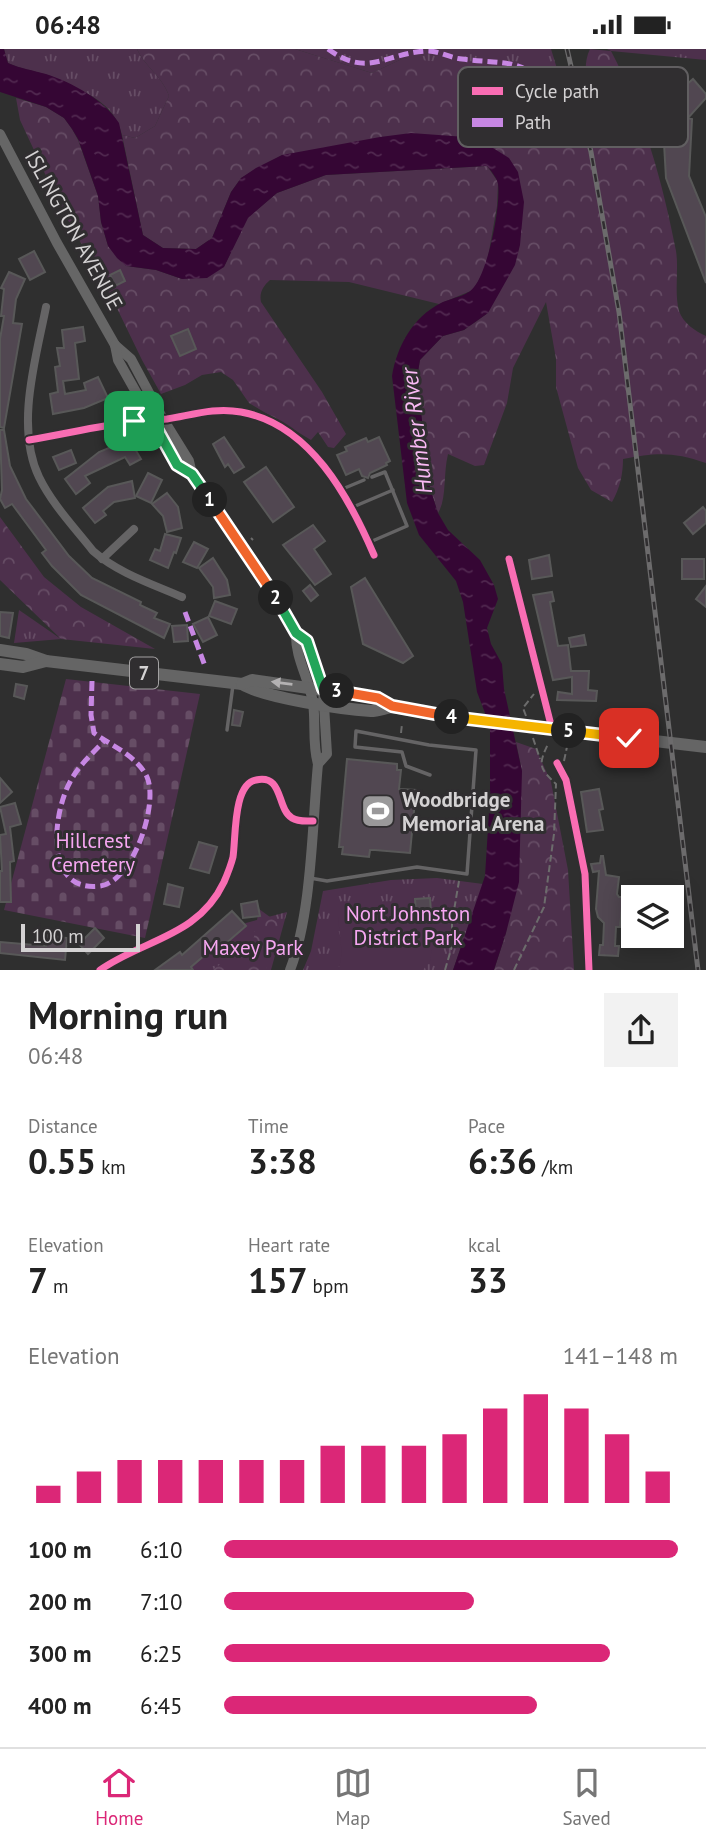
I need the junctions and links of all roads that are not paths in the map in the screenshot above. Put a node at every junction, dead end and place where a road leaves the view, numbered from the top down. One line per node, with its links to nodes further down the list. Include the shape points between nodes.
1 (0, 134): 3 (main road, ISLINGTON AVENUE, via 115,345 118,360)
2 (46, 307): 4 (street, via 27,420)
3 (158, 420): 4 (street); 8 (street, via 209,411 262,418 306,447); 20 (main road, ISLINGTON AVENUE, via 189,461 192,474 268,583 296,633 307,641)
4 (29, 440): 13 (street, via 46,490)
5 (372, 477): 7 (lane, via 385,472)
6 (364, 479): 8 (lane)
7 (393, 490): 9 (lane); 11 (lane, via 407,526)
8 (340, 491): 9 (street)
9 (350, 509): 11 (street)
10 (134, 529): 13 (street)
11 (368, 543): 12 (street)
12 (374, 555)
13 (102, 559): 15 (street)
14 (509, 559): 23 (street)
15 (182, 597)
16 (0, 650): 17 (main road, 7)
17 (46, 661): 18 (main road, 7, via 23,667); 19 (main road, 7)
18 (0, 664)
19 (237, 684): 20 (main road, 7, one-way to 19, via 252,680); 21 (main road, 7); 24 (lane)
20 (316, 688): 21 (main road, ISLINGTON AVENUE); 22 (main road, 7, via 378,698)
21 (319, 704): 22 (main road, 7, via 374,711); 28 (main road, ISLINGTON AVENUE)
22 (392, 706): 23 (main road, 7, bridge)
23 (552, 729): 25 (main road, 7)
24 (226, 730)
25 (706, 747)
26 (559, 765): 32 (street, via 585,874)
27 (430, 775): 29 (lane, via 406,766 402,753 355,747 356,731 476,750 467,874 417,867 327,881)
28 (313, 821): 29 (main road, ISLINGTON AVENUE); 30 (street, via 294,820 287,814 272,783 264,779 245,785 233,858 209,905 181,930)
29 (308, 878): 31 (main road, ISLINGTON AVENUE)
30 (100, 970)
31 (290, 970)
32 (589, 970)

